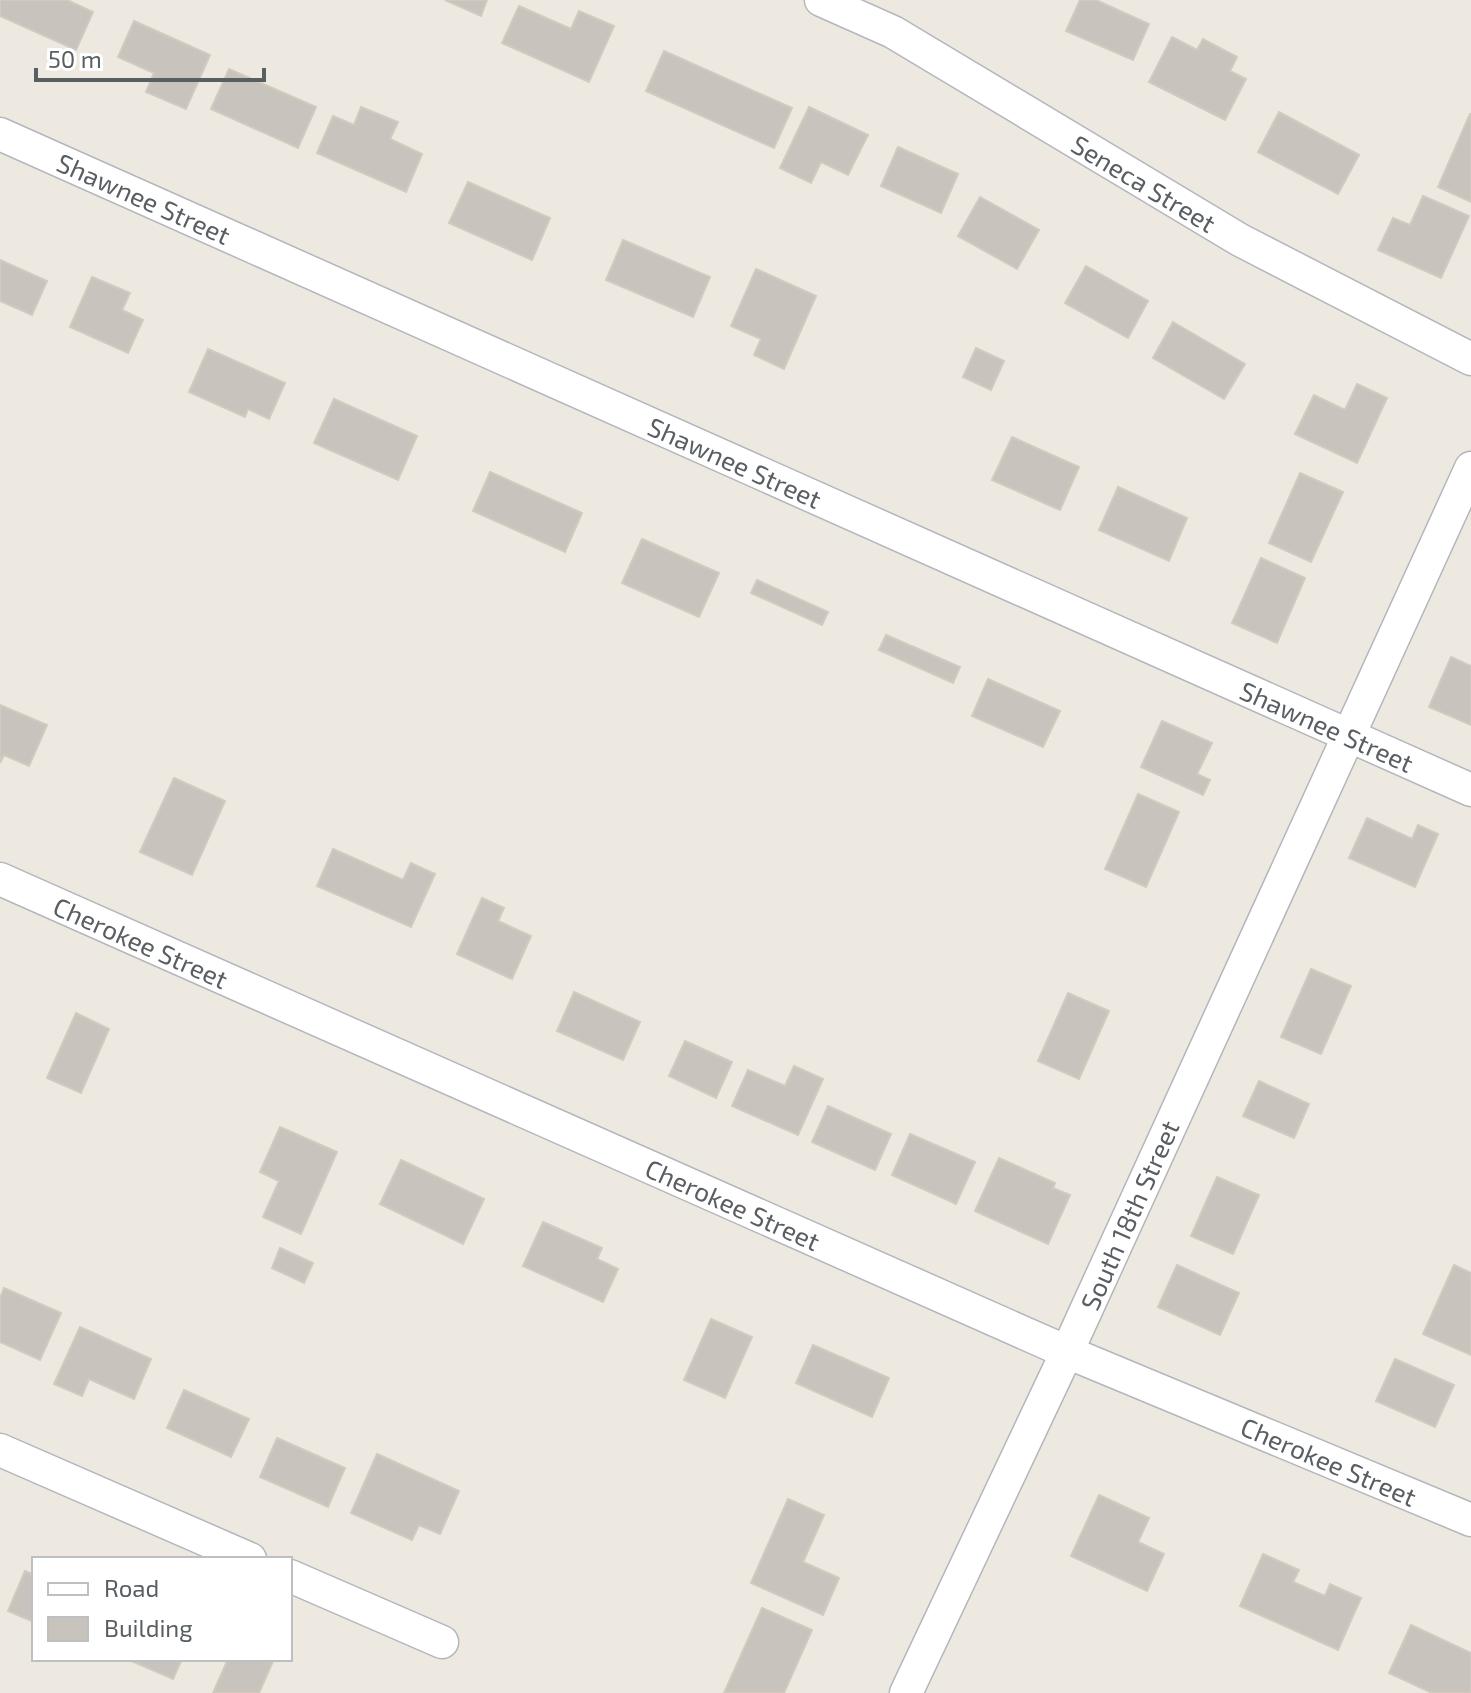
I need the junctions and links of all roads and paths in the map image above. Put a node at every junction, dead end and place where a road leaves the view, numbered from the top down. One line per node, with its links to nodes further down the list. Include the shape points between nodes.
1 (821, 0): 3 (street, Seneca Street, via 893,32 1240,240)
2 (0, 134): 5 (street, Shawnee Street)
3 (1471, 359)
4 (1471, 468): 5 (street, South 18th Street)
5 (1347, 735): 6 (street, Shawnee Street); 8 (street, South 18th Street)
6 (1471, 790)
7 (0, 879): 8 (street, Cherokee Street)
8 (1067, 1352): 10 (street, Cherokee Street); 14 (street, South 18th Street)
9 (1, 1453): 11 (street)
10 (1471, 1520)
11 (245, 1557)
12 (292, 1577): 13 (street)
13 (442, 1642)
14 (906, 1693)

